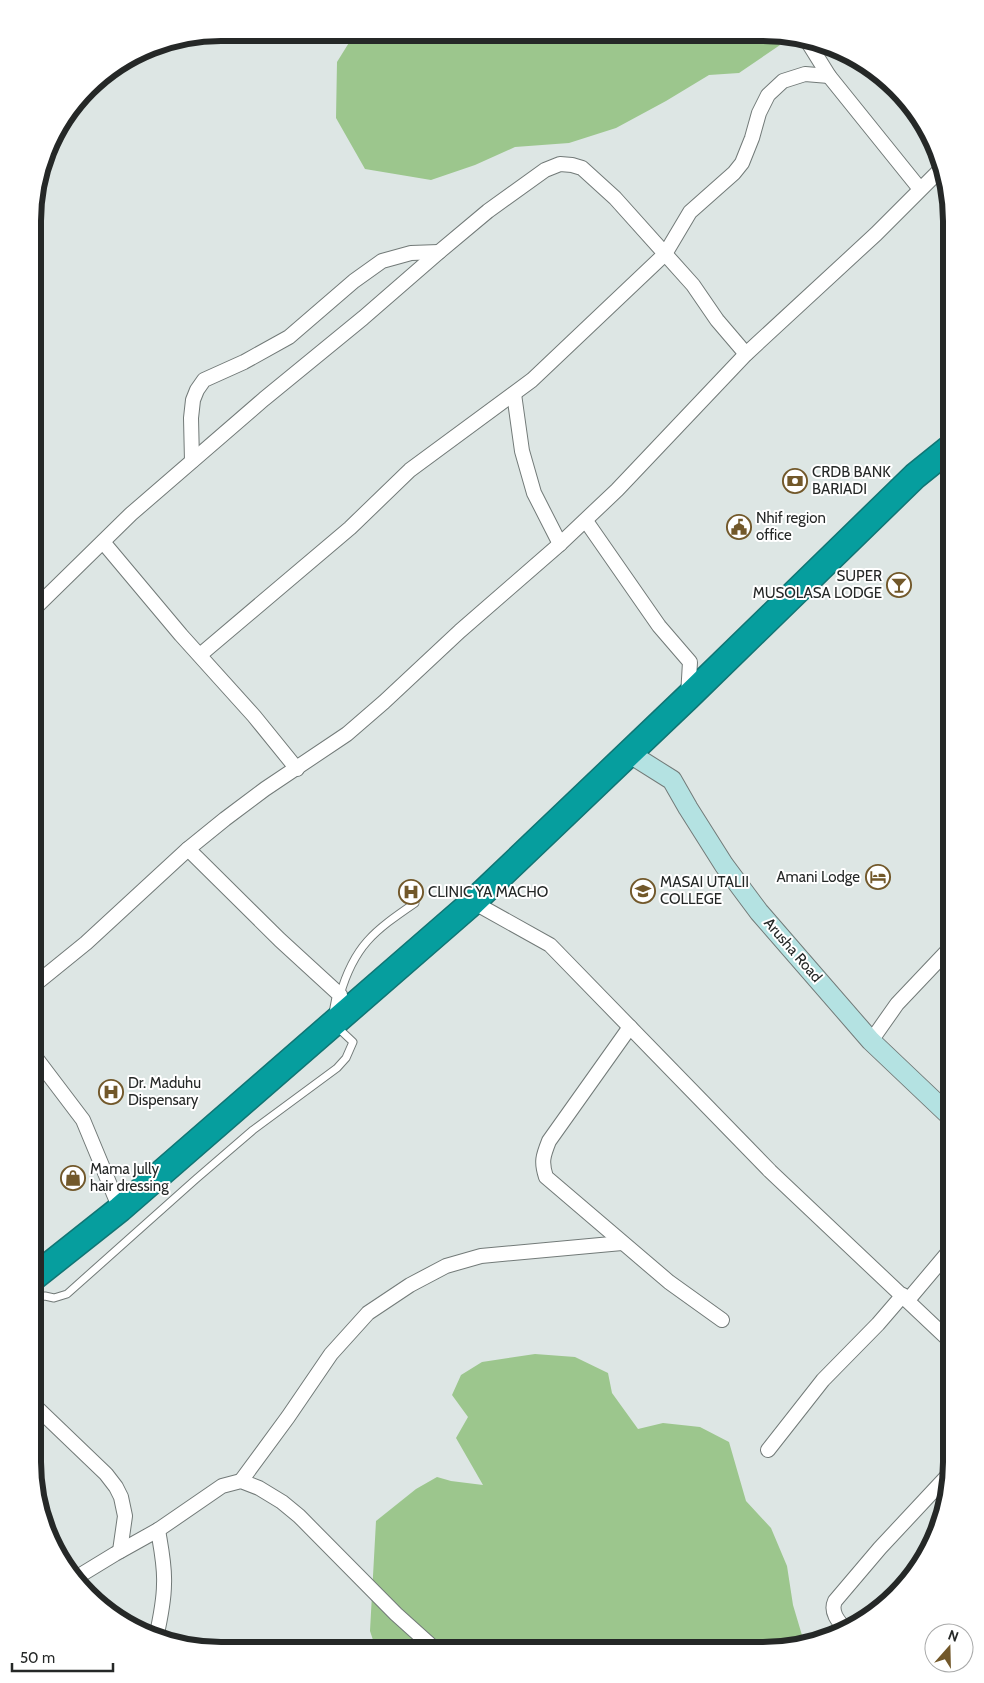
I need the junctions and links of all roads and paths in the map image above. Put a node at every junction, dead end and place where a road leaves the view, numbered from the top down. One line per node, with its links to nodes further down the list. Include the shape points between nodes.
1 (812, 48): 2 (street)
2 (829, 76): 4 (street); 6 (street, via 805,74 792,77 768,95 758,113 742,163 690,212)
3 (936, 173): 4 (street)
4 (920, 189): 7 (street)
5 (439, 252): 6 (street, via 545,170 560,164 572,164 600,183); 10 (street); 10 (street, via 412,252 382,262 354,281 290,337 204,380 193,400)
6 (665, 254): 7 (street); 8 (street)
7 (746, 354): 11 (street)
8 (514, 394): 13 (street, via 522,451 534,492); 15 (street, via 410,470 350,528)
9 (943, 453): 16 (highway, via 915,476)
10 (192, 461): 12 (street)
11 (586, 521): 13 (street); 16 (street, via 659,626 690,662)
12 (104, 542): 14 (street); 15 (street)
13 (560, 544): 18 (street, via 354,728)
14 (41, 602)
15 (200, 655): 18 (street)
16 (688, 697): 17 (highway)
17 (629, 753): 20 (highway); 27 (main road, Arusha Road, via 672,780 747,896)
18 (297, 769): 19 (street, via 252,798)
19 (188, 849): 23 (street, via 86,943); 24 (street)
20 (473, 902): 25 (highway); 26 (street, via 550,945)
21 (415, 903): 24 (lane, via 361,947 352,961)
22 (943, 955): 27 (street, via 897,1004)
23 (41, 980)
24 (340, 995): 25 (street)
25 (334, 1024): 30 (highway); 34 (lane, via 352,1042 346,1058 337,1068 253,1130 67,1294 54,1298)
26 (630, 1027): 31 (street, via 549,1141 542,1164 546,1177); 35 (street, via 770,1171)
27 (871, 1041): 29 (main road, Arusha Road)
28 (41, 1065): 30 (street, via 83,1120)
29 (943, 1109)
30 (120, 1209): 33 (highway)
31 (622, 1243): 36 (street); 40 (street, via 481,1256 446,1266 410,1285 368,1313 331,1354)
32 (943, 1257): 35 (street)
33 (41, 1272)
34 (41, 1296)
35 (905, 1297): 37 (street); 39 (street, via 823,1380)
36 (722, 1320)
37 (943, 1334)
38 (41, 1412): 43 (street, via 116,1487 125,1516)
39 (768, 1450)
40 (241, 1481): 42 (street, via 222,1486); 47 (street, via 259,1488 299,1516)
41 (941, 1482): 45 (street, via 835,1601 833,1612)
42 (158, 1530): 43 (street); 46 (street, via 164,1585)
43 (120, 1551): 44 (street)
44 (82, 1574)
45 (841, 1623)
46 (158, 1630)
47 (427, 1642)

